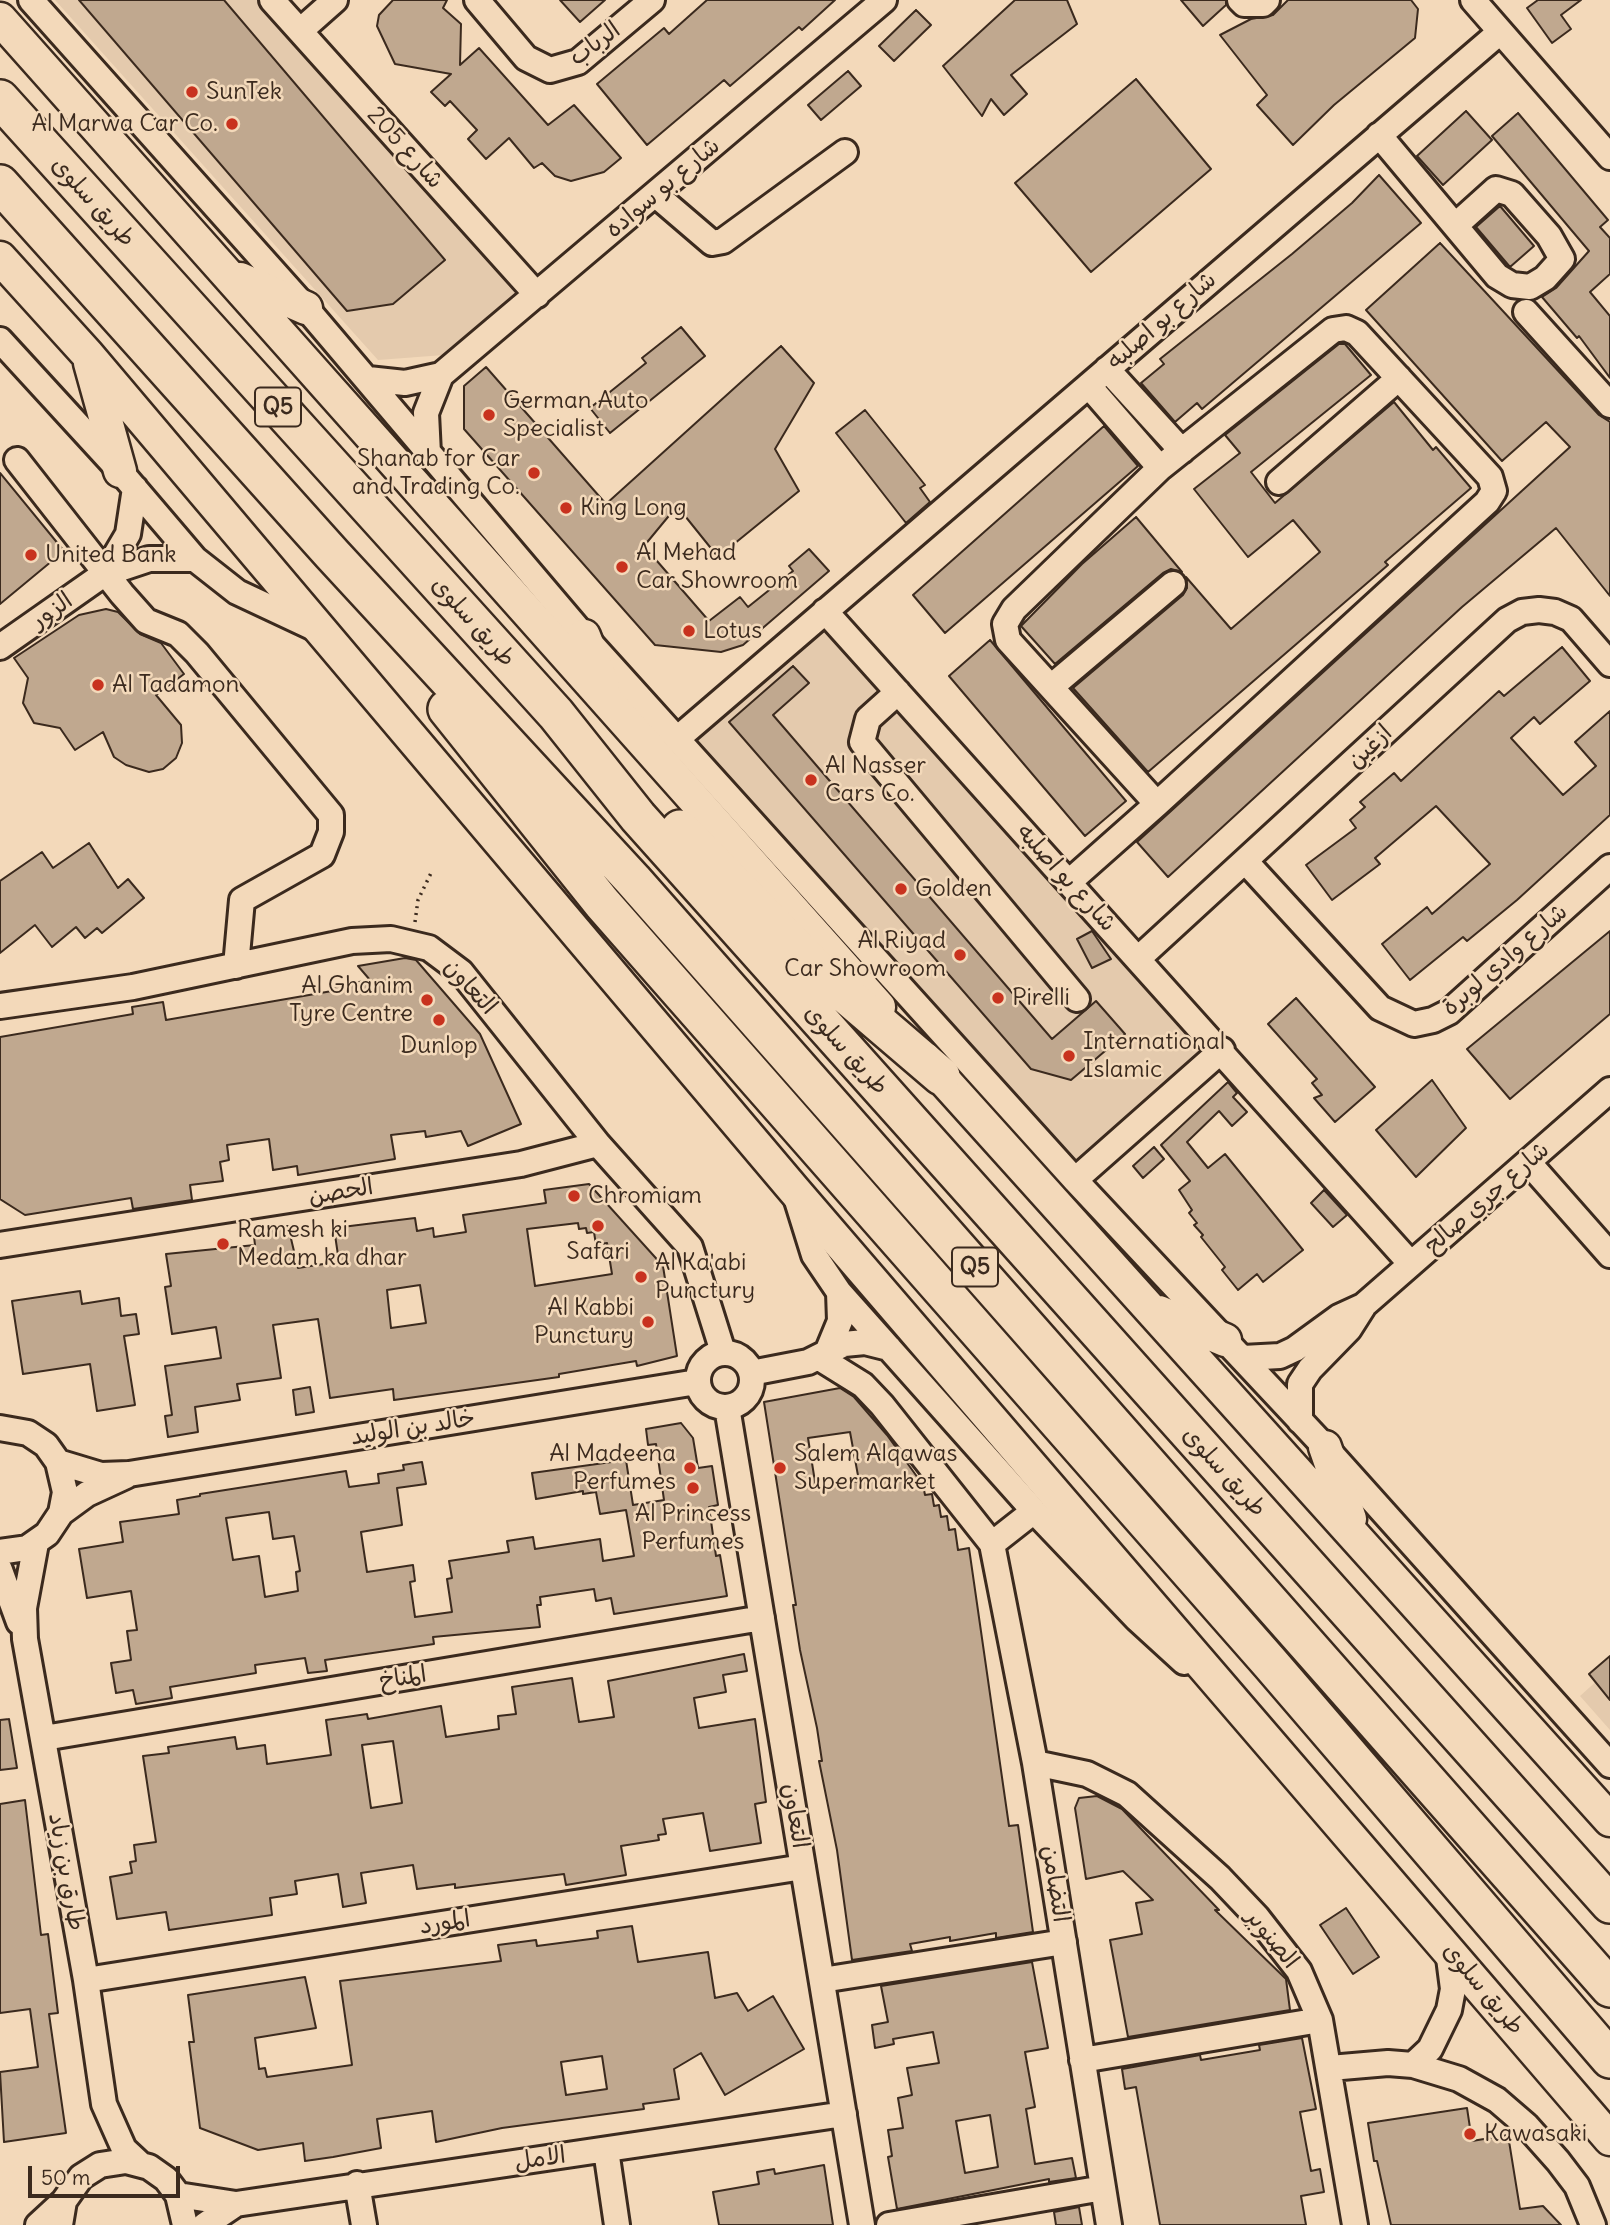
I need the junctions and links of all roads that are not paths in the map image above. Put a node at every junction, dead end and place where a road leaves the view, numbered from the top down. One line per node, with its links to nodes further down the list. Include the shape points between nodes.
1 (31, 0): 23 (street)
2 (272, 0): 11 (street, شارع 205)
3 (335, 0): 11 (street)
4 (477, 0): 5 (street, الرباب, via 526,58 550,70 578,62)
5 (652, 0)
6 (884, 0): 18 (street, شارع بو سواده)
7 (1240, 0): 8 (street, via 1263,4)
8 (1267, 0)
9 (1473, 0): 12 (street)
10 (0, 19): 21 (main road, طريق سلوى)
11 (300, 31): 22 (street, شارع 205)
12 (1500, 32): 14 (street, شارع بو اصلبه); 16 (street)
13 (0, 99): 50 (highway, طريق سلوى / Q5)
14 (1379, 135): 19 (street); 28 (street, شارع بو اصلبه)
15 (845, 152): 18 (street, via 723,242 712,243)
16 (1610, 157)
17 (0, 184): 38 (highway, طريق سلوى / Q5)
18 (656, 195): 22 (street, شارع بو سواده)
19 (1456, 225)
20 (0, 258): 26 (main road, طريق سلوى)
21 (228, 274): 23 (main road); 49 (main road, طريق سلوى)
22 (537, 295): 27 (street, شارع بو سواده)
23 (306, 308): 29 (street)
24 (1526, 312): 31 (street)
25 (0, 340): 36 (street, طريق سلوى)
26 (88, 355): 36 (main road); 43 (main road, طريق سلوى)
27 (441, 375): 29 (street, شارع بو سواده, via 405,383); 33 (street, شارع بو سواده, via 426,413)
28 (1098, 377): 32 (street); 35 (street); 42 (street, شارع بو اصلبه)
29 (368, 379): 33 (street)
30 (1399, 379): 32 (street, via 1357,333 1346,328 1334,330); 37 (street); 52 (street, via 1490,477 1494,491)
31 (1610, 405)
32 (1182, 451): 35 (street)
33 (428, 454): 44 (street)
34 (17, 460): 40 (street)
35 (1160, 468): 47 (street, via 1014,609 1005,624 1007,640)
36 (127, 479): 39 (street, طريق سلوى); 40 (street, الزور, via 128,534)
37 (1279, 482)
38 (332, 554): 106 (highway, طريق سلوى / Q5, via 633,880); 108 (highway, via 472,742 601,903 1270,1663)
39 (195, 559): 40 (street, الزور, via 149,559); 43 (street, طريق سلوى, via 237,592)
40 (104, 574): 45 (street, الزور); 57 (street, via 146,621 178,634 197,653 331,815 331,832 322,855 242,900)
41 (1173, 584): 47 (street)
42 (825, 611): 48 (street, شارع بو اصلبه); 51 (street, شارع بو اصلبه)
43 (326, 634): 66 (main road, طريق سلوى)
44 (584, 636): 49 (main road); 51 (street)
45 (0, 647)
46 (1610, 664): 53 (street, ازغين, via 1571,619 1555,612 1522,612 1507,620)
47 (1051, 687): 52 (street)
48 (898, 692): 55 (street, شارع بو اصلبه); 58 (street, via 868,719 862,742)
49 (610, 703): 61 (main road, طريق سلوى)
50 (556, 714): 61 (highway, via 654,803 824,976); 101 (highway, طريق سلوى / Q5, via 638,817)
51 (677, 739): 65 (street)
52 (1157, 804): 55 (street)
53 (1245, 862): 54 (street, شارع وادي لوبرة, via 1380,1008 1414,1024 1449,1012); 56 (street, ازغين)
54 (1610, 867)
55 (1069, 881): 56 (street, شارع بو اصلبه)
56 (1139, 958): 60 (street, شارع بو اصلبه)
57 (236, 965): 59 (street, التعاون, via 133,987); 63 (street, التعاون, via 352,941 391,939 445,957)
58 (1077, 999)
59 (0, 1006)
60 (1222, 1050): 65 (street); 69 (street, شارع بو اصلبه)
61 (941, 1076): 72 (main road, طريق سلوى)
62 (1610, 1090): 64 (street, شارع جري صالح)
63 (598, 1144): 67 (street, الحصن, via 521,1164); 75 (street, التعاون, via 690,1247)
64 (1528, 1162): 68 (street); 69 (street, شارع جري صالح)
65 (1075, 1180): 74 (street)
66 (794, 1190): 70 (street, طريق سلوى, via 814,1255); 95 (main road, طريق سلوى)
67 (0, 1245)
68 (1610, 1255)
69 (1411, 1265): 71 (street, شارع جري صالح)
70 (839, 1292): 73 (street, طريق سلوى); 76 (street, via 841,1321)
71 (1363, 1306): 74 (street, شارع جري صالح, via 1280,1356); 81 (street, شارع جري صالح, via 1349,1329 1300,1384)
72 (1150, 1308): 74 (main road); 88 (main road, طريق سلوى)
73 (889, 1348): 76 (street, via 865,1342 844,1344); 86 (street, طريق سلوى)
74 (1234, 1349): 81 (street)
75 (723, 1352): 77 (street, via 743,1359); 78 (street, via 704,1362)
76 (823, 1354): 77 (street, via 793,1366); 90 (street, التضامن, via 882,1405)
77 (751, 1373): 79 (street, via 751,1387 744,1399)
78 (697, 1382): 79 (street, via 705,1399); 85 (street, خالد بن الوليد)
79 (727, 1407): 93 (street, التعاون)
80 (0, 1410): 82 (street)
81 (1300, 1421): 83 (street)
82 (9, 1429): 84 (street, via 38,1438)
83 (1325, 1447): 88 (main road); 98 (street)
84 (58, 1462): 85 (street, خالد بن الوليد, via 101,1475); 87 (street, via 64,1482)
85 (129, 1474): 87 (street, خالد بن الوليد, via 87,1494)
86 (1034, 1511): 90 (street); 95 (street, طريق سلوى, via 1137,1619)
87 (61, 1513): 89 (street, خالد بن الوليد)
88 (1355, 1534): 99 (main road, طريق سلوى)
89 (36, 1543): 91 (street); 94 (street, طارق بن زياد, via 24,1608)
90 (992, 1544): 97 (street, التضامن)
91 (0, 1552)
92 (0, 1570): 94 (street, طارق بن زياد)
93 (762, 1618): 96 (street, المناخ); 100 (street, التعاون)
94 (25, 1639): 96 (street, طارق بن زياد)
95 (1246, 1713): 103 (main road, طريق سلوى)
96 (44, 1738): 104 (street, طارق بن زياد)
97 (1035, 1763): 102 (street, التضامن); 107 (street, الصنوبر, via 1105,1780 1127,1794 1247,1907 1299,1971)
98 (1610, 1765)
99 (1610, 1820)
100 (803, 1867): 104 (street, المورد); 105 (street, التعاون)
101 (1610, 1904)
102 (1064, 1942): 105 (street); 109 (street, التضامن)
103 (1447, 1946): 110 (street, via 1453,1989 1449,2010 1430,2049); 114 (main road, طريق سلوى)
104 (86, 1980): 112 (street, طارق بن زياد)
105 (822, 1980): 113 (street, التعاون)
106 (1610, 1988)
107 (1320, 2020): 109 (street); 111 (street, الصنوبر)
108 (1610, 2059)
109 (1083, 2060): 119 (street, التضامن)
110 (1412, 2065): 111 (street); 132 (street, via 1458,2079 1497,2100 1577,2186)
111 (1329, 2068): 131 (street, الصنوبر)
112 (104, 2105): 116 (street, طارق بن زياد, via 124,2149); 117 (street, طارق بن زياد, via 98,2153)
113 (844, 2114): 115 (street, الامل); 128 (street, التعاون)
114 (1610, 2138)
115 (606, 2150): 118 (street, الامل); 127 (street)
116 (139, 2163): 117 (street, via 113,2162); 120 (street, طارق بن زياد, via 166,2179)
117 (89, 2171): 122 (street, via 74,2185)
118 (357, 2185): 121 (street, الامل); 126 (street)
119 (1103, 2188): 129 (street); 130 (street, التضامن)
120 (178, 2195): 121 (street, الامل); 124 (street)
121 (236, 2204): 125 (street, الامل)
122 (62, 2213): 123 (street)
123 (38, 2225)
124 (185, 2225)
125 (205, 2225)
126 (364, 2225)
127 (617, 2225)
128 (862, 2225)
129 (890, 2225)
130 (1109, 2225)
131 (1355, 2225)
132 (1593, 2225)

